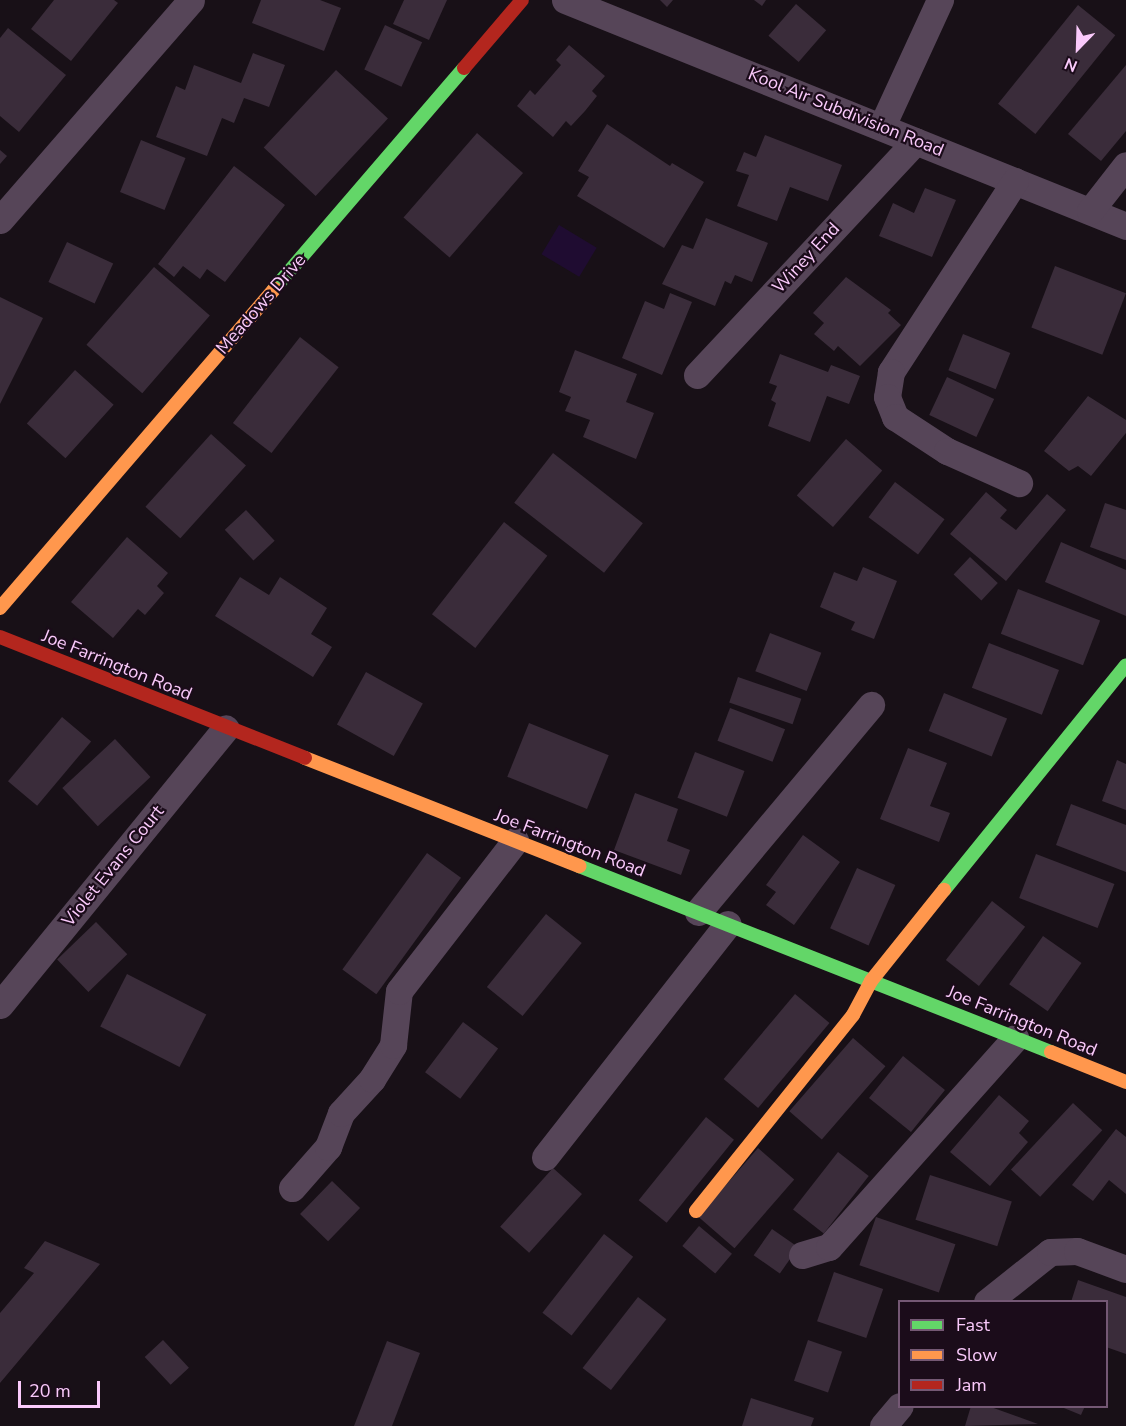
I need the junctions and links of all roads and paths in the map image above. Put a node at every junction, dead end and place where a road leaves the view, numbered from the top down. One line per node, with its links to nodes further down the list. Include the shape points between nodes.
1 (191, 0): 10 (street)
2 (522, 0): 14 (street, Meadows Drive)
3 (565, 0): 5 (street, Kool Air Subdivision Road)
4 (940, 0): 5 (street)
5 (882, 126): 6 (street, Kool Air Subdivision Road)
6 (916, 141): 8 (street, Kool Air Subdivision Road); 12 (street, Winey End)
7 (1126, 165): 9 (street)
8 (1015, 181): 9 (street, Kool Air Subdivision Road); 13 (street, via 891,372 887,397 895,417 947,451)
9 (1089, 211): 11 (street, Kool Air Subdivision Road)
10 (0, 220)
11 (1126, 226)
12 (697, 375)
13 (1019, 483)
14 (0, 608)
15 (0, 637): 18 (street, Joe Farrington Road)
16 (1126, 665): 22 (street)
17 (871, 705): 20 (street)
18 (226, 728): 19 (street, Joe Farrington Road); 23 (street, Violet Evans Court)
19 (515, 841): 20 (street, Joe Farrington Road); 27 (street, via 399,991 393,1045 372,1079 341,1113 328,1147)
20 (698, 912): 21 (street, Joe Farrington Road)
21 (728, 924): 22 (street, Joe Farrington Road); 26 (street)
22 (871, 981): 24 (street, Joe Farrington Road); 28 (street, via 853,1015)
23 (0, 1005)
24 (1015, 1038): 25 (street, Joe Farrington Road); 29 (street, via 829,1247)
25 (1126, 1082)
26 (545, 1158)
27 (292, 1188)
28 (696, 1211)
29 (802, 1255)
30 (1126, 1269): 31 (street, via 1077,1251 1050,1252)
31 (990, 1300)
32 (898, 1408): 33 (street)
33 (883, 1426)

